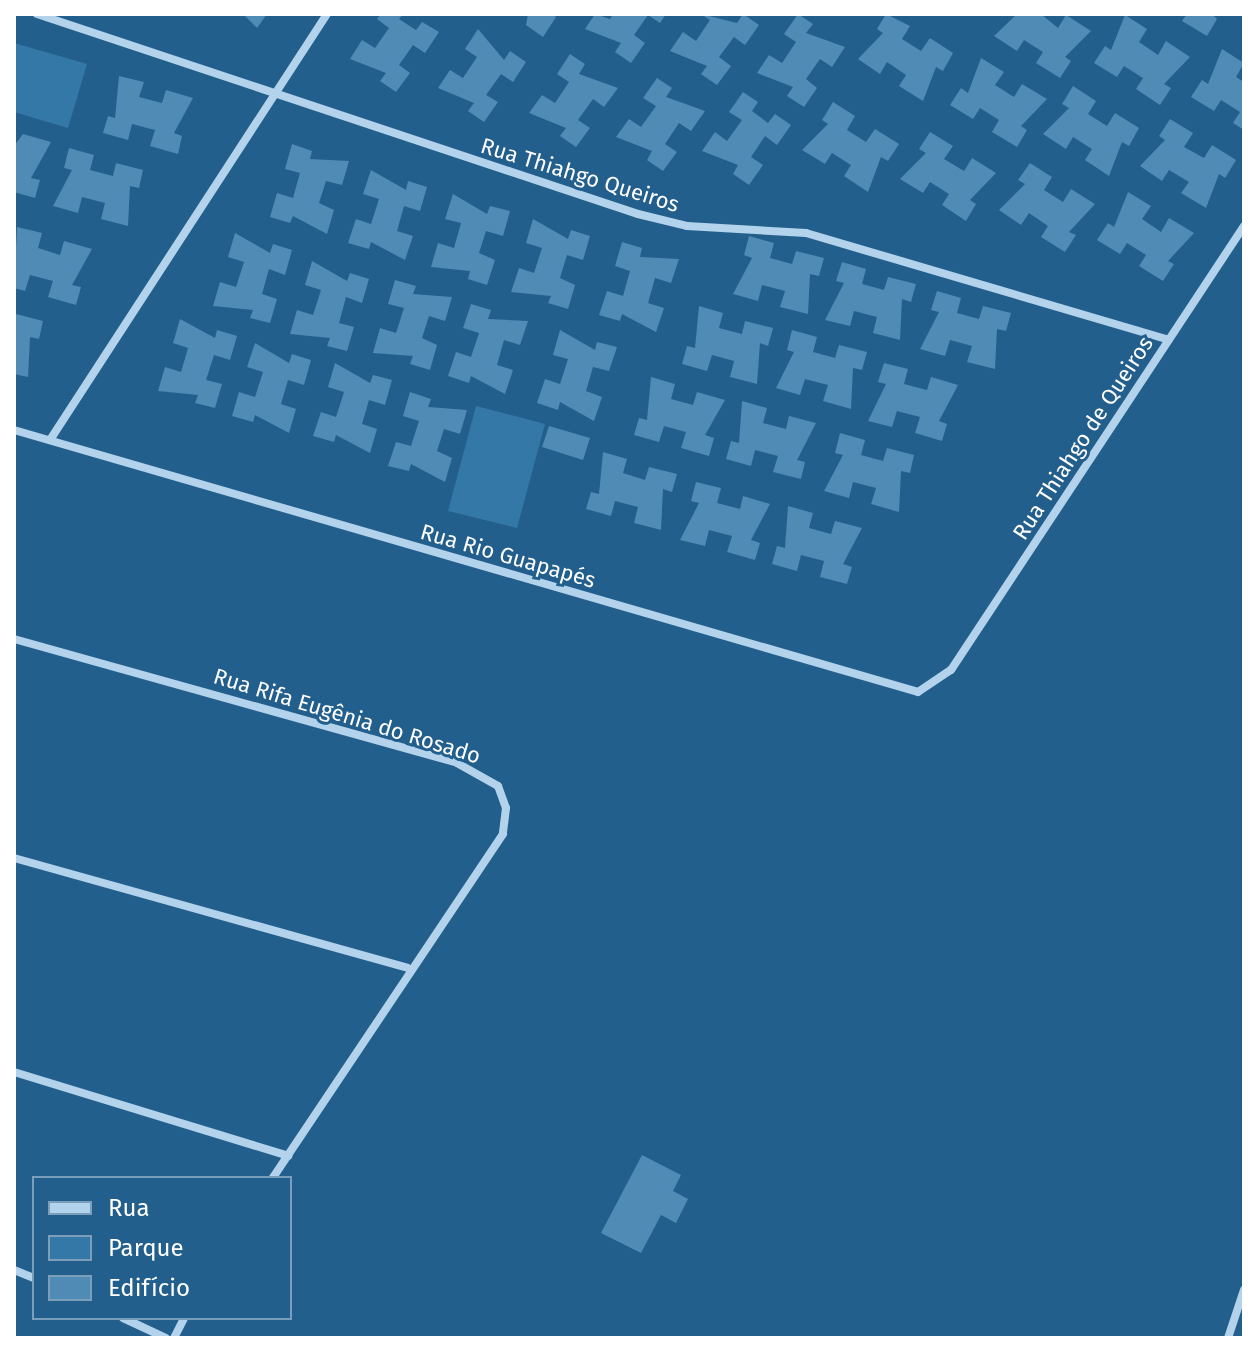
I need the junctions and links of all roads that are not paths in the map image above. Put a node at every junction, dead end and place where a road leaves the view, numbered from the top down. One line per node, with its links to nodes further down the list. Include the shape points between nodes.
1 (37, 14): 3 (street, Rua Thiahgo Queiros)
2 (327, 14): 3 (street)
3 (272, 96): 5 (street, Rua Thiahgo Queiros, via 638,214 687,226 806,233); 7 (street)
4 (1244, 226): 5 (street, Rua Thiahgo de Queiros)
5 (1169, 340): 9 (street, Rua Thiahgo de Queiros)
6 (14, 430): 7 (street, Rua Rio Guapapés)
7 (50, 440): 9 (street, Rua Rio Guapapés, via 902,689 918,692)
8 (14, 639): 11 (street, Rua Rifa Eugênia do Rosado, via 457,763 498,786 506,808 503,834)
9 (951, 670)
10 (14, 858): 11 (street)
11 (407, 968): 13 (street, Rua Rifa Eugênia do Rosado)
12 (14, 1072): 13 (street)
13 (288, 1156): 14 (street, Rua Rifa Eugênia do Rosado)
14 (274, 1176)
15 (1244, 1290): 20 (street)
16 (127, 1320): 18 (street)
17 (183, 1320): 19 (street)
18 (166, 1338)
19 (174, 1338)
20 (1228, 1338)

